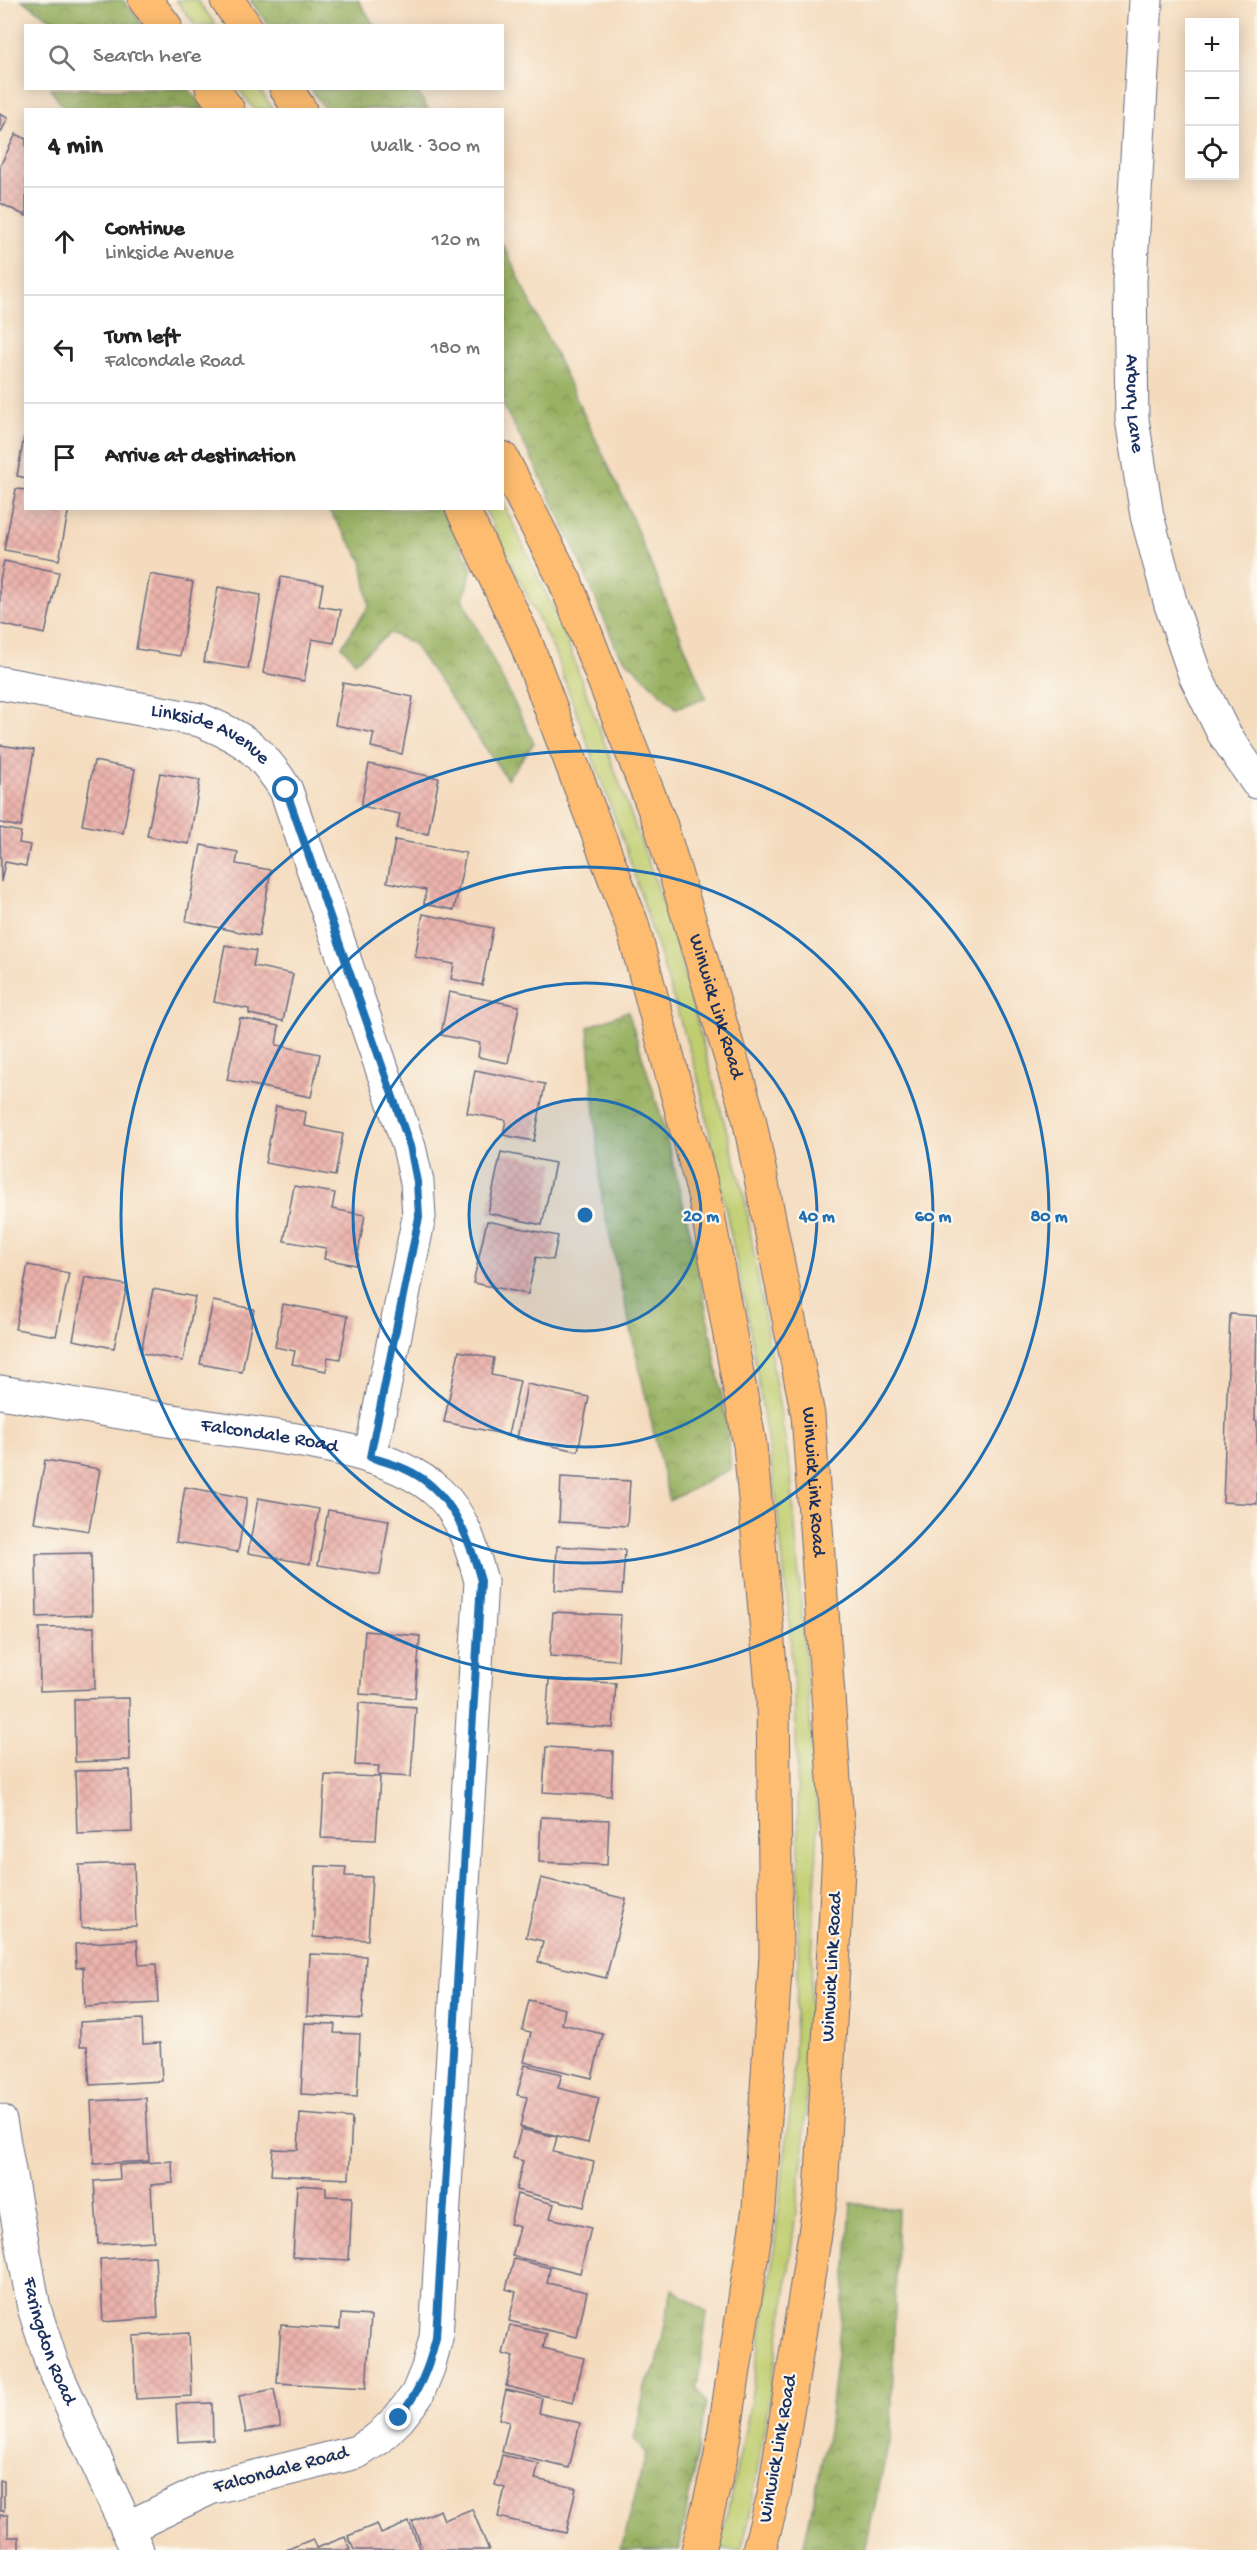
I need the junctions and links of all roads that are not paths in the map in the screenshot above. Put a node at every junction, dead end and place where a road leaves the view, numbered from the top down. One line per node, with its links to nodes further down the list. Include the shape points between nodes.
1 (145, 0): 4 (main road)
2 (226, 0): 5 (main road)
3 (1146, 0): 13 (street, Arbury Lane, via 1130,282 1132,419 1148,516 1171,605 1195,675 1223,732)
4 (163, 24)
5 (244, 24)
6 (213, 90): 8 (main road)
7 (287, 90): 9 (main road)
8 (227, 108)
9 (299, 108)
10 (504, 462): 19 (main road, Winwick Link Road, via 565,581 661,826 749,1118 808,1416 839,1850 820,2195 774,2495)
11 (463, 510): 18 (main road, via 525,640 632,924 705,1198 750,1445 773,1698 776,1955 759,2208 720,2461)
12 (0, 683): 15 (street, Linkside Avenue, via 200,720 249,744 269,763 286,790 410,1146 417,1182 419,1217)
13 (1257, 782)
14 (0, 1392): 15 (street, Falcondale Road)
15 (370, 1457): 17 (street, Falcondale Road, via 408,1470 438,1492 459,1519 481,1581 436,2338 417,2395 392,2425 357,2452 210,2488)
16 (0, 2121): 17 (street, Faringdon Road, via 34,2308 52,2364)
17 (132, 2539)
18 (698, 2550)
19 (759, 2550)

